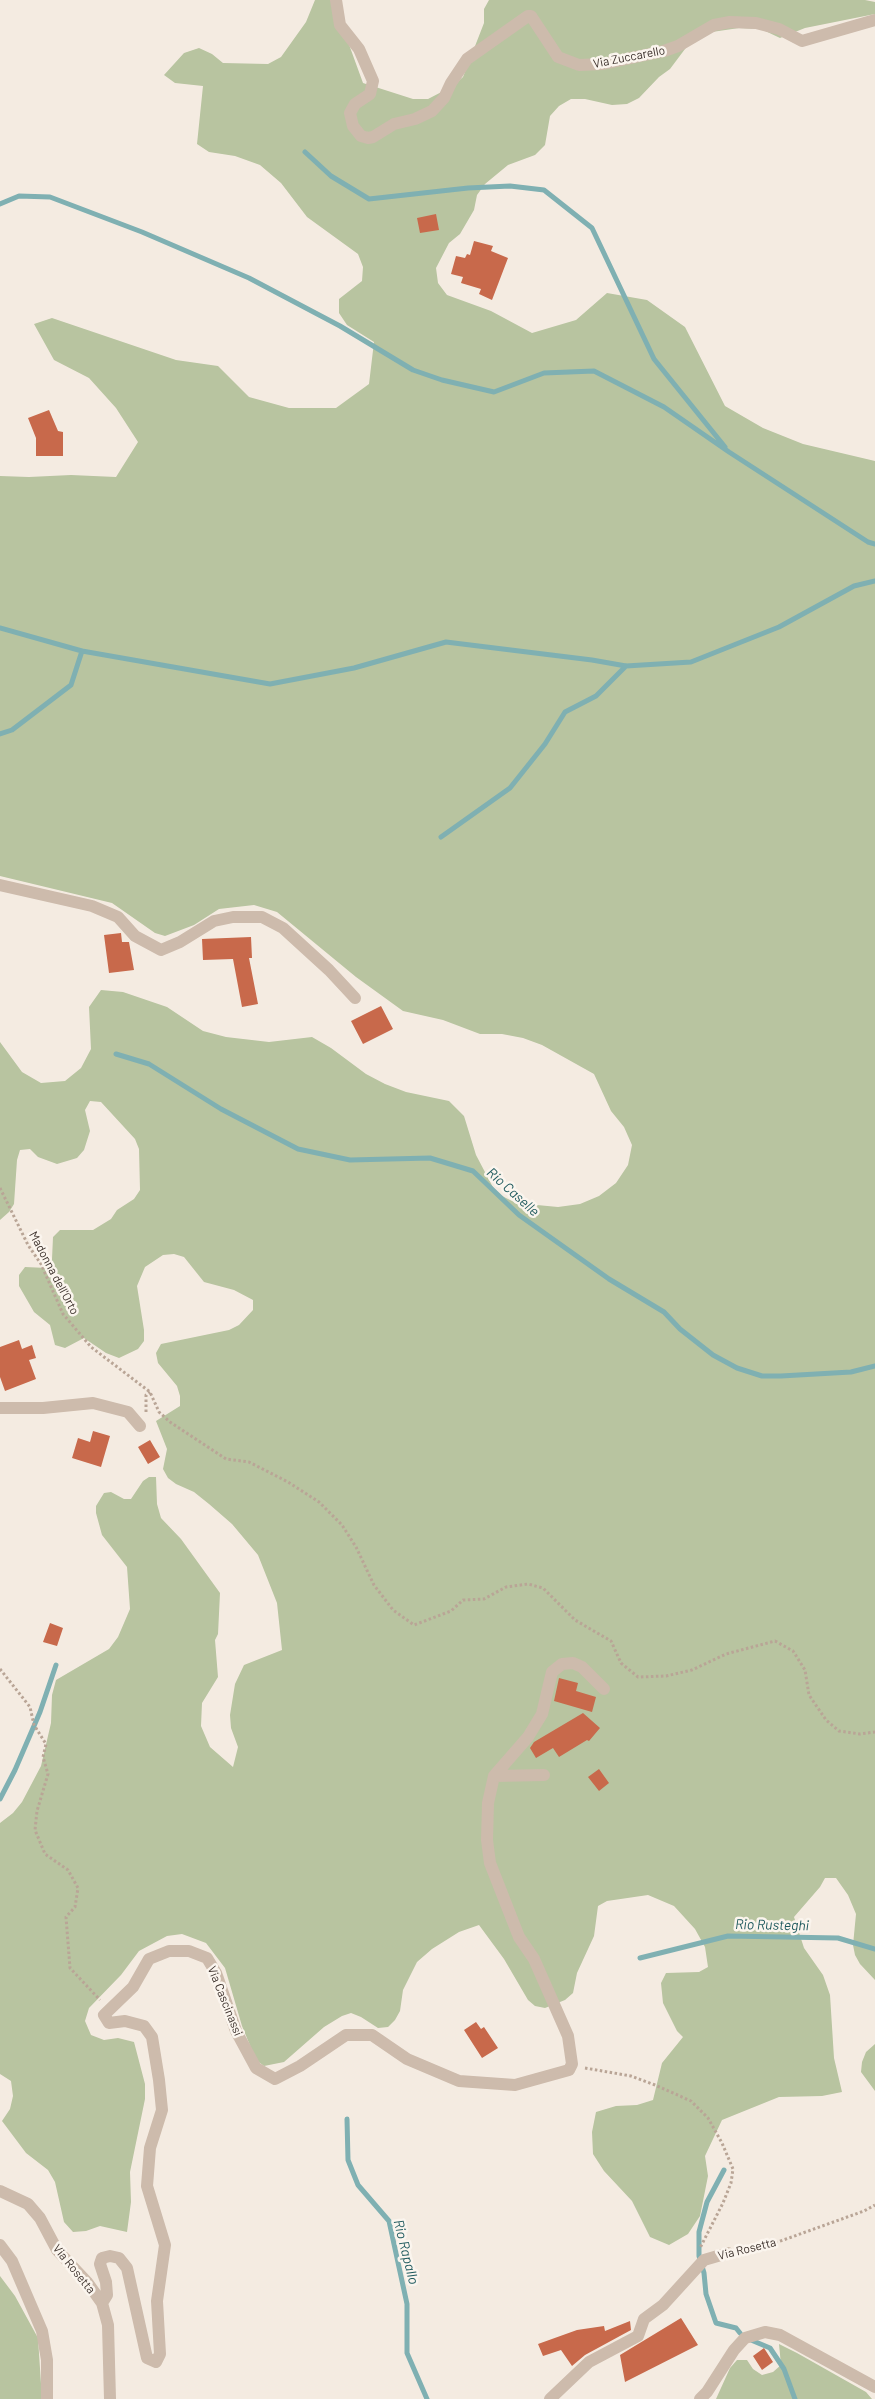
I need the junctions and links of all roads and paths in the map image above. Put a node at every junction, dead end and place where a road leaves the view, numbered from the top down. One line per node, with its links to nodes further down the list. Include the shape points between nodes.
1 (336, 0): 2 (street, Via Zuccarello, via 340,24 360,48 373,81 370,94 355,104 350,112 353,126 361,136 368,138 394,124 432,111 444,98 467,59 528,16 558,57 579,65 603,64 664,51 714,25 730,22 756,23 779,29 802,41)
2 (875, 20)
3 (0, 885): 4 (street, via 92,906 118,917 136,936 161,950 214,921 262,917 283,928)
4 (355, 998)
5 (0, 1188): 10 (path, Madonna dell'Orto, via 41,1264 62,1314 91,1347 150,1392 159,1412 170,1422 226,1459 249,1462 319,1502 342,1525 374,1585 394,1610 414,1625 451,1611 463,1600 484,1598 506,1587 528,1584 543,1588 575,1620 611,1641 621,1663 638,1677 666,1676 692,1670 726,1654 775,1641 793,1651 805,1670 809,1695 826,1720 839,1731)
6 (0, 1408): 7 (street, via 93,1403 128,1412)
7 (140, 1426)
8 (0, 1669): 13 (path, via 30,1707 34,1725 46,1744 43,1757 48,1774 35,1830 45,1854 68,1870 78,1888 75,1907 66,1917 70,1968)
9 (604, 1689): 12 (street, via 582,1667 573,1663 562,1664 552,1672 542,1714 528,1737)
10 (875, 1732)
11 (544, 1775): 12 (street)
12 (494, 1776): 14 (street, via 487,1820 490,1863 519,1937 534,1959 568,2036)
13 (111, 2008): 14 (street, Via Cascinassi, via 133,1987 149,1959 170,1951 188,1951 207,1958 236,2031 256,2068 275,2079 346,2035 372,2035 407,2059 459,2081 515,2085 569,2070); 19 (street, via 104,2016 109,2023 125,2021 144,2026 152,2037 160,2080 162,2110 150,2148 147,2186 165,2245 157,2301 160,2354 156,2362 147,2358 127,2268 119,2258 102,2258 100,2264 107,2296)
14 (572, 2064): 18 (path, via 631,2076 655,2085 691,2101 708,2118 733,2169 723,2203 700,2249)
15 (0, 2191): 19 (street, Via Rosetta, via 28,2204 40,2218 57,2250)
16 (875, 2205): 18 (path, Via Rosetta, via 864,2212 775,2243)
17 (0, 2245): 21 (street, via 12,2261 42,2331 47,2360)
18 (728, 2253): 23 (street, Via Rosetta, via 704,2260 663,2305 644,2319 638,2336 589,2362)
19 (102, 2303): 22 (street, Via Rosetta, via 108,2325)
20 (875, 2386): 24 (street, via 780,2334 765,2332 745,2338)
21 (47, 2399)
22 (110, 2399)
23 (550, 2399)
24 (700, 2399)

